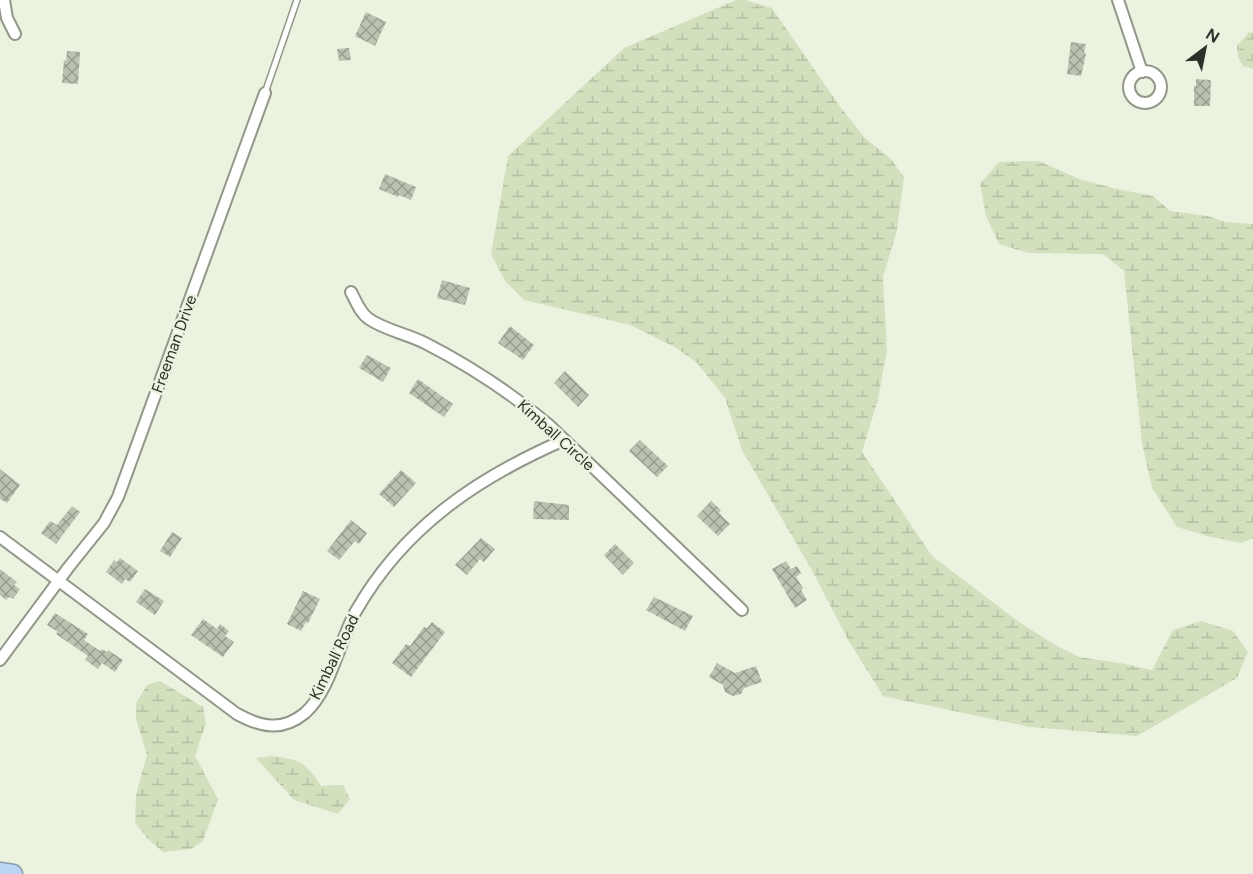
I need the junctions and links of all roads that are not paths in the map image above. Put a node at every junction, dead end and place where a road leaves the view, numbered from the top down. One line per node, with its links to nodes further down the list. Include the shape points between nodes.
1 (4, 0): 4 (street)
2 (297, 0): 6 (lane)
3 (1118, 0): 5 (street)
4 (15, 34)
5 (1142, 72)
6 (265, 93): 10 (street, Freeman Drive, via 118,497 104,523)
7 (351, 292): 8 (street, Kimball Circle, via 368,318 417,339 481,375 529,408)
8 (564, 440): 10 (street, Kimball Road, via 476,485 405,545 355,613 317,698 306,712 280,725 267,726 237,714); 11 (street, Kimball Circle)
9 (0, 537): 10 (street, Kimball Road)
10 (58, 581): 12 (street, Freeman Drive)
11 (742, 610)
12 (0, 660)
13 (0, 872): 14 (highway)
14 (13, 874)

